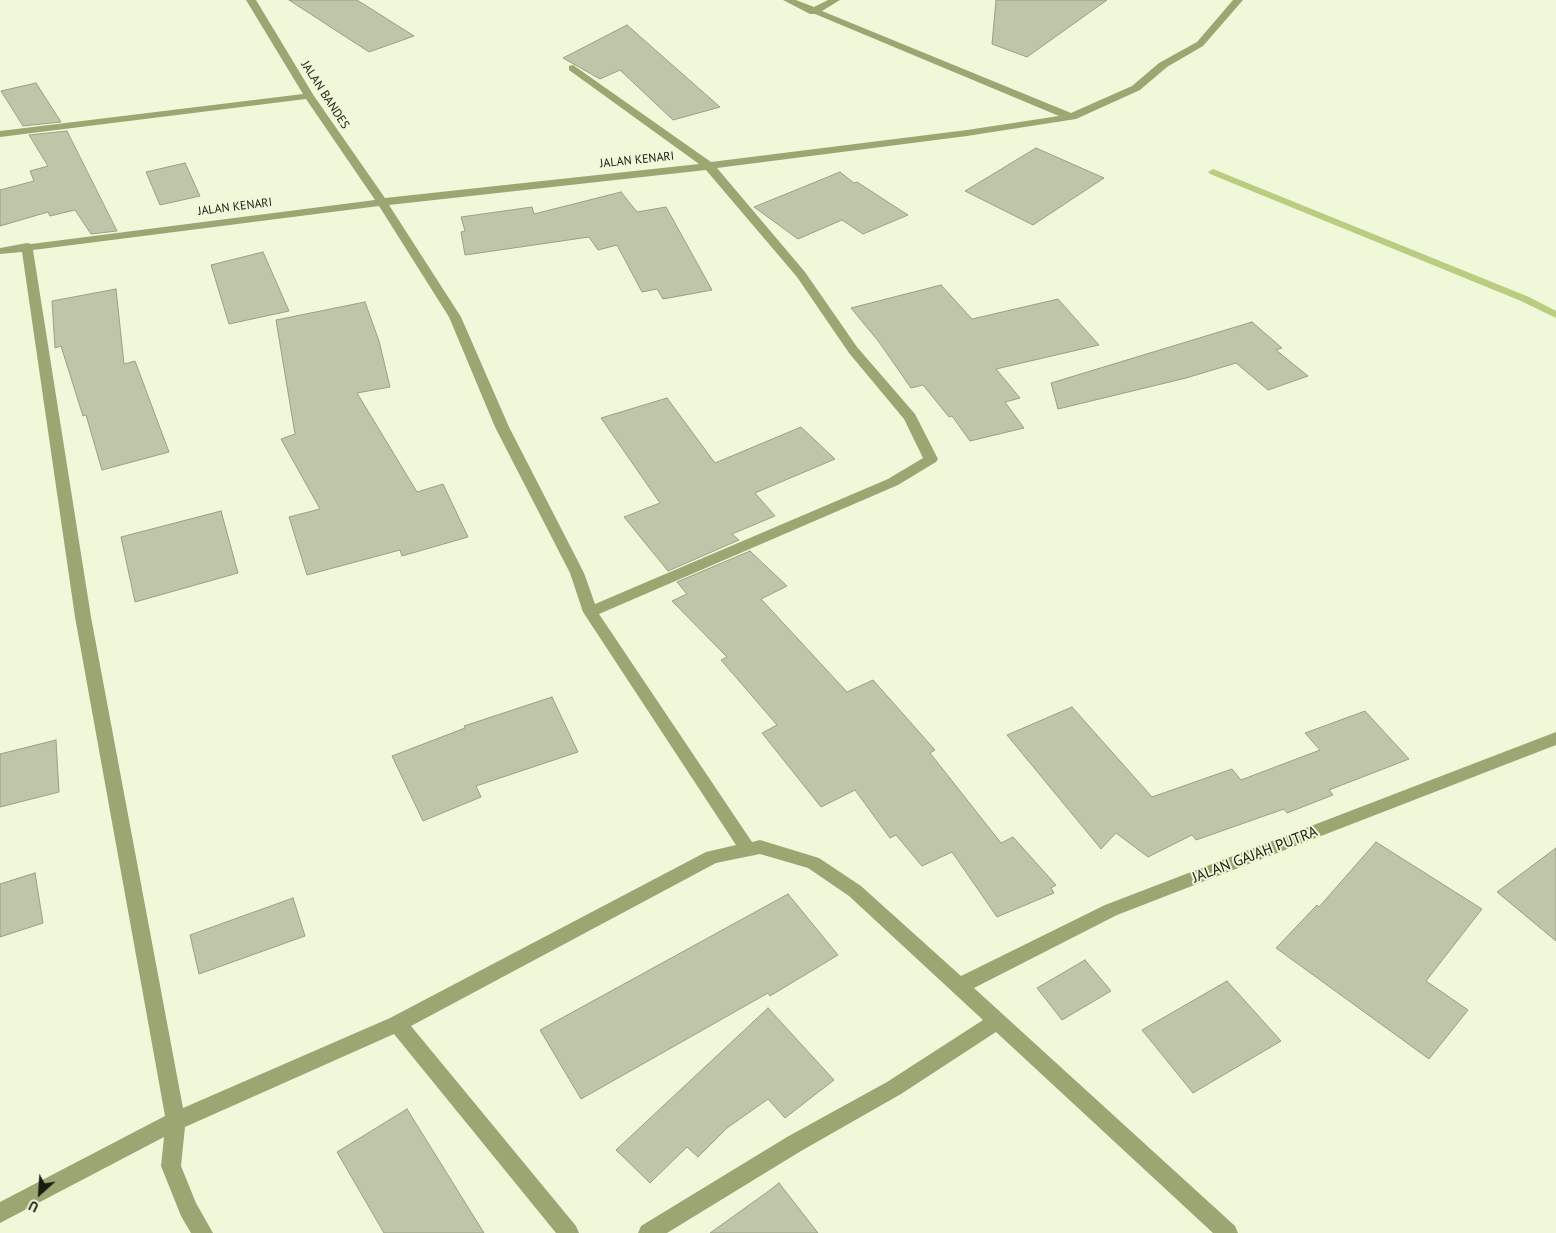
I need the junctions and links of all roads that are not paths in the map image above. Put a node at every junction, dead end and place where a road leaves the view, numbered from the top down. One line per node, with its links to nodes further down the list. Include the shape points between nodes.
1 (251, 0): 7 (street, JALAN BANDES)
2 (788, 0): 5 (street)
3 (834, 0): 5 (street)
4 (1238, 0): 8 (street, JALAN KENARI, via 1200,44 1163,65 1136,88)
5 (813, 12): 8 (street)
6 (573, 68): 10 (street)
7 (309, 96): 9 (street); 11 (street, JALAN BANDES)
8 (1072, 117): 10 (street, JALAN KENARI)
9 (0, 134)
10 (709, 166): 11 (street, JALAN KENARI); 14 (street, via 801,275 853,350 910,417 931,459 894,482)
11 (382, 202): 12 (street, JALAN KENARI); 14 (street, JALAN BANDES, via 455,317 502,427 577,573)
12 (28, 246): 13 (street, JALAN KENARI); 20 (street, via 83,617)
13 (0, 251)
14 (590, 612): 16 (street, JALAN BANDES)
15 (1556, 738): 17 (street, JALAN GAJAH PUTRA, via 1111,910)
16 (747, 848): 17 (street, via 760,847 813,863 855,890); 19 (street, via 712,857)
17 (960, 986): 18 (street)
18 (998, 1021): 24 (street, via 894,1088 794,1144); 25 (street)
19 (397, 1024): 20 (street); 23 (street)
20 (176, 1121): 21 (street); 22 (street, via 171,1166 188,1210)
21 (0, 1212)
22 (203, 1233)
23 (569, 1233)
24 (648, 1233)
25 (1228, 1233)

